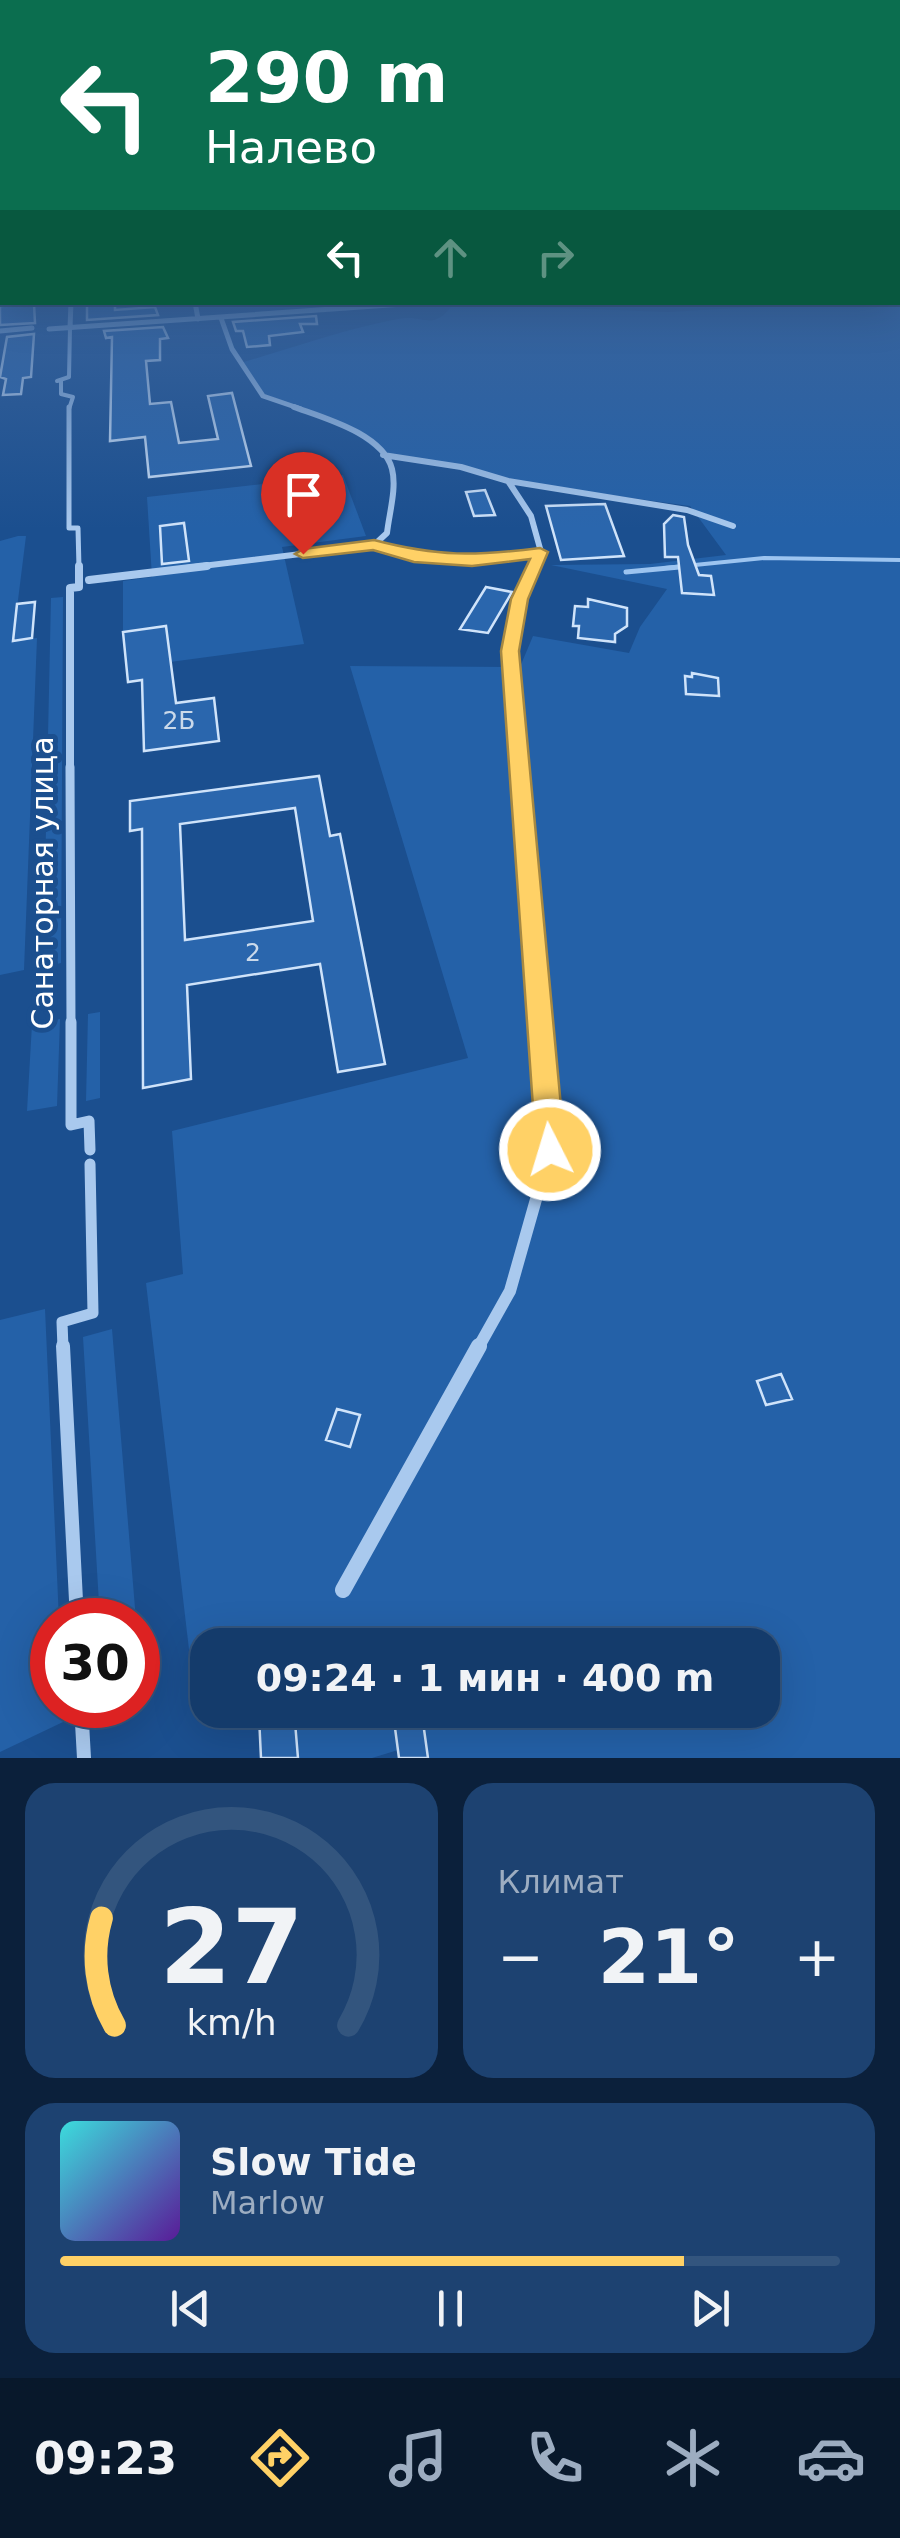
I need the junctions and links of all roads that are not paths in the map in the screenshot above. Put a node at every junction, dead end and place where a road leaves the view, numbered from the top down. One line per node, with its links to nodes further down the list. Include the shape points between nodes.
1 (69, 365): 10 (street, Санаторная улица, via 69,377 57,380 61,394 74,398 69,528 78,528 78,588 70,588 71,1125 89,1121 92,1313 62,1322)
2 (242, 365): 3 (street, via 263,396 345,426)
3 (383, 455): 4 (street); 6 (street, via 392,469 387,534)
4 (508, 480): 5 (street, via 687,510); 7 (street, via 531,516)
5 (733, 526)
6 (374, 545): 7 (street, via 414,557 472,561); 8 (street)
7 (540, 552): 9 (street, via 519,599 510,651 550,1150 510,1291)
8 (89, 580)
9 (343, 1590)
10 (76, 1598)
11 (82, 1728): 12 (street)
12 (84, 1758)

